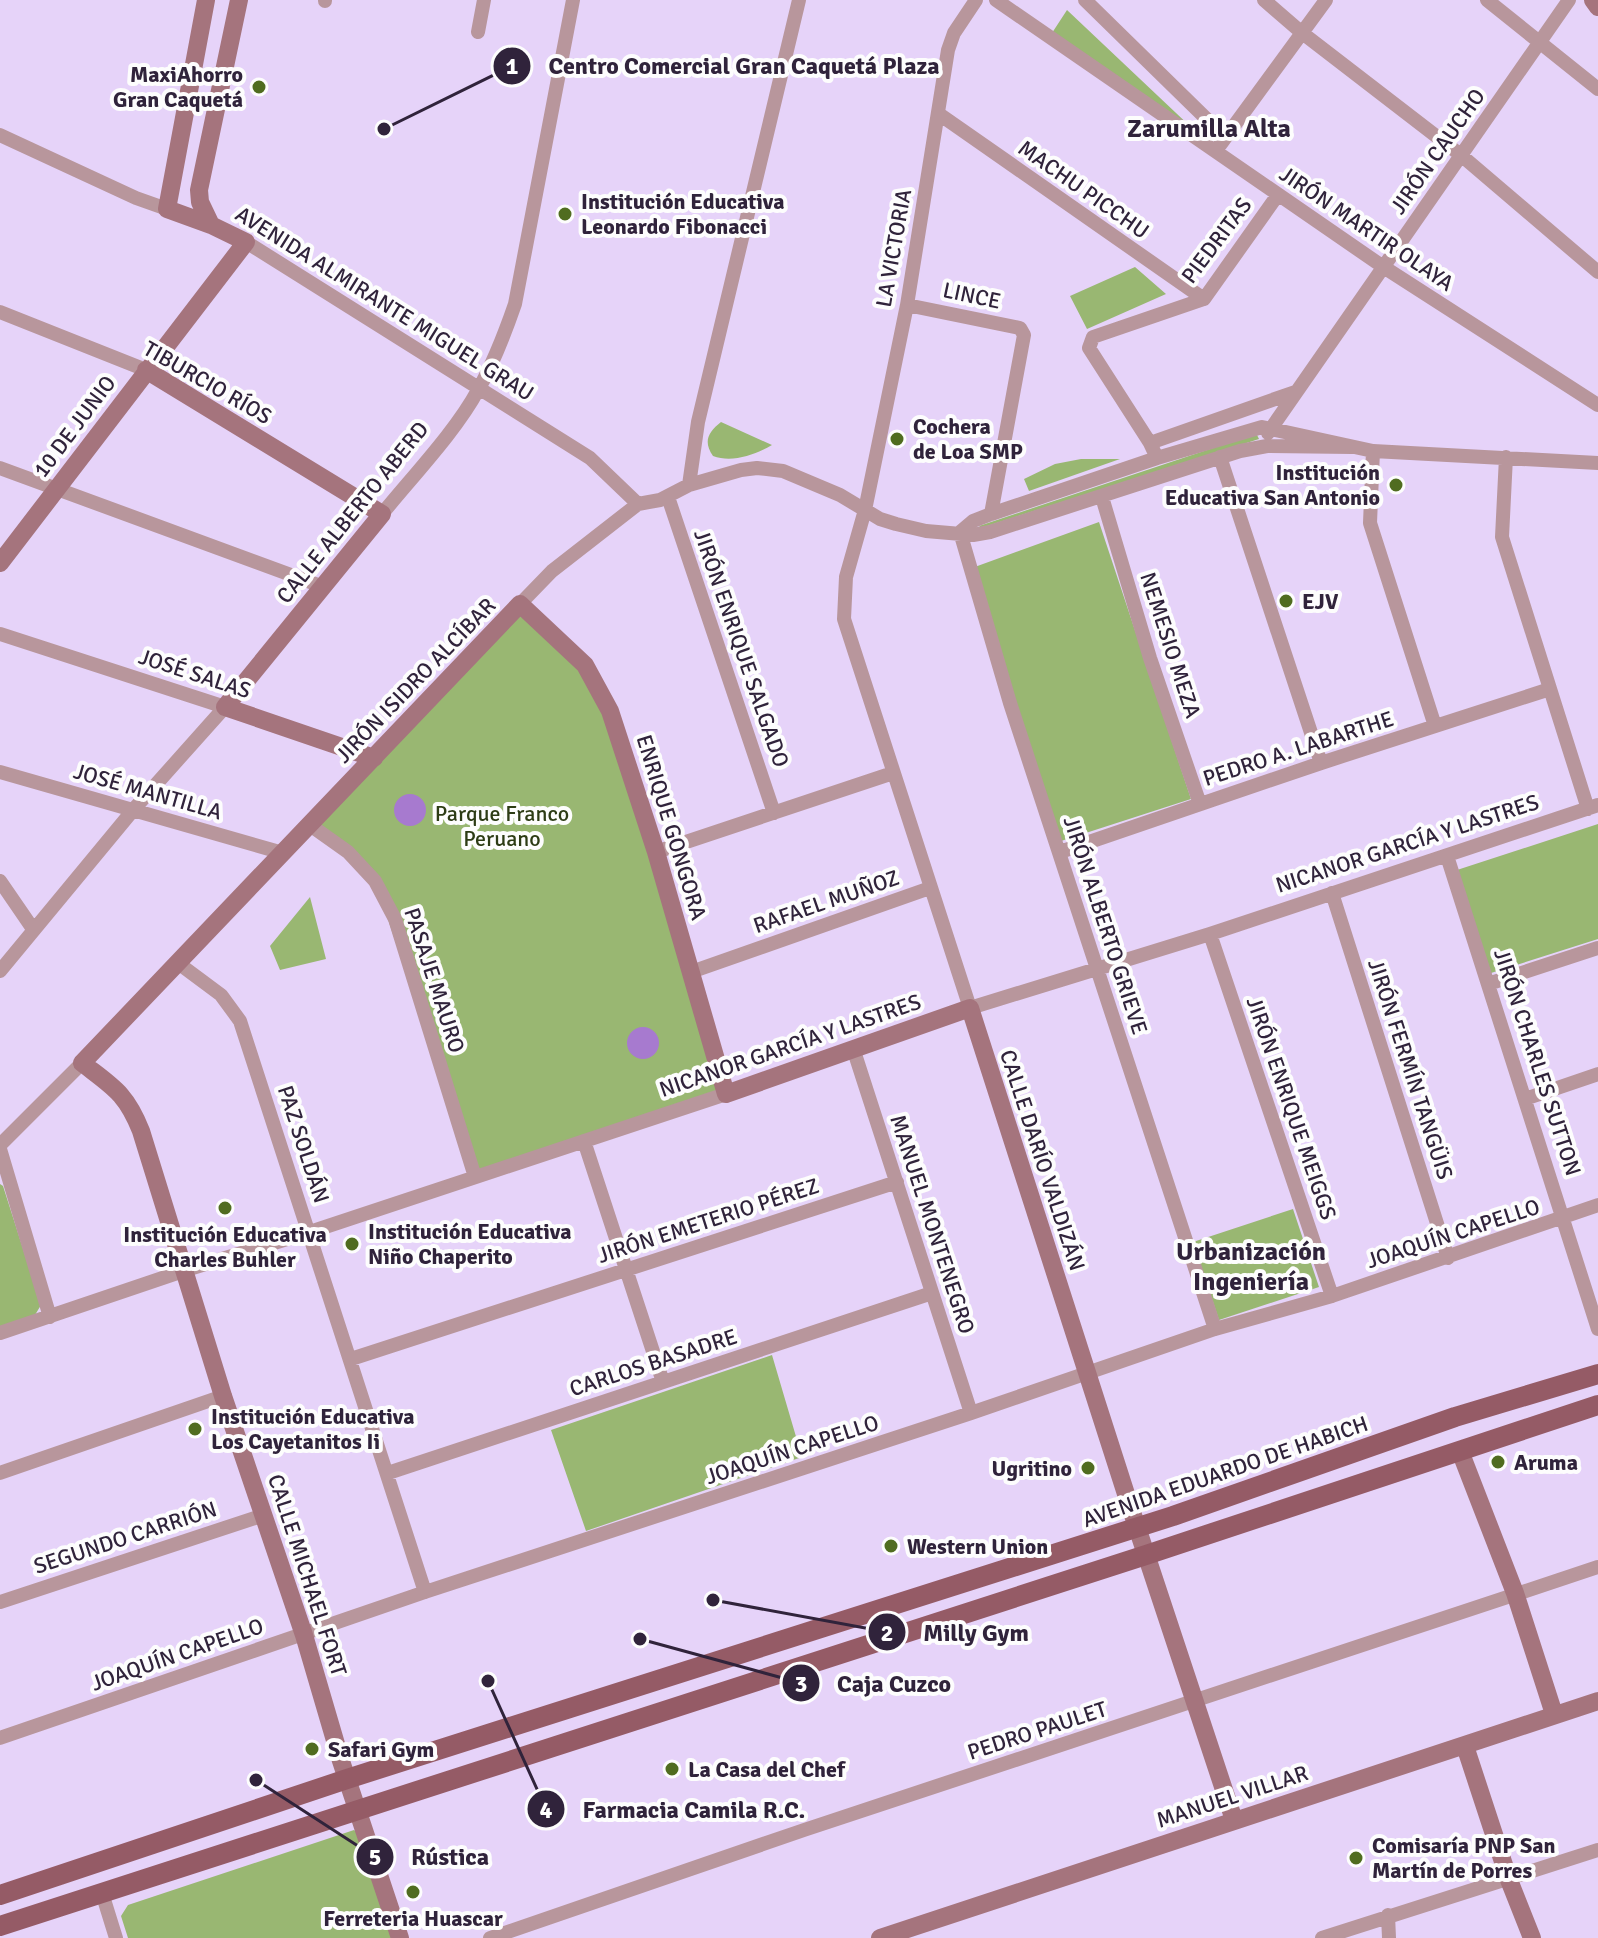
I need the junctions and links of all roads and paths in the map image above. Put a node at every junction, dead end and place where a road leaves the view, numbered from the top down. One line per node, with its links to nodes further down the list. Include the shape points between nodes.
1 (206, 0): 25 (street)
2 (239, 0): 26 (street, via 199,190)
3 (484, 0): 15 (street)
4 (573, 0): 34 (street, CALLE ALBERTO ABERD, via 515,304)
5 (799, 0): 47 (street, via 698,422)
6 (976, 0): 19 (street, LA VICTORIA, via 950,41)
7 (996, 0): 22 (street, JIRÓN MARTIR OLAYA)
8 (1085, 0): 21 (street)
9 (1264, 0): 16 (street)
10 (1326, 0): 16 (street)
11 (1487, 0): 17 (street)
12 (1569, 0): 17 (street, JIRÓN CAUCHO)
13 (1593, 0): 14 (street)
14 (1598, 7)
15 (478, 32)
16 (1301, 32): 21 (street); 23 (street)
17 (1539, 43): 18 (street); 23 (street, JIRÓN CAUCHO)
18 (1598, 89)
19 (939, 114): 30 (street, MACHU PICCHU); 31 (street, LA VICTORIA)
20 (0, 135): 25 (street, AVENIDA ALMIRANTE MIGUEL GRAU)
21 (1225, 137): 22 (street)
22 (1214, 152): 24 (street, JIRÓN MARTIR OLAYA)
23 (1462, 156): 28 (street, JIRÓN CAUCHO); 29 (street)
24 (1277, 196): 28 (street, JIRÓN MARTIR OLAYA); 30 (street, PIEDRITAS)
25 (167, 209): 26 (street, AVENIDA ALMIRANTE MIGUEL GRAU)
26 (211, 225): 27 (street, AVENIDA ALMIRANTE MIGUEL GRAU)
27 (246, 242): 33 (street, 10 DE JUNIO); 34 (street, AVENIDA ALMIRANTE MIGUEL GRAU)
28 (1382, 266): 35 (street, JIRÓN CAUCHO); 36 (street, JIRÓN MARTIR OLAYA)
29 (1598, 272)
30 (1204, 299): 38 (street, PIEDRITAS, via 1090,342)
31 (907, 305): 52 (street, LA VICTORIA); 54 (street, LINCE, via 1020,328 1024,335)
32 (0, 312): 33 (street, TIBURCIO RÍOS)
33 (146, 370): 48 (street, 10 DE JUNIO); 53 (street, TIBURCIO RÍOS)
34 (479, 388): 51 (street, AVENIDA ALMIRANTE MIGUEL GRAU, via 590,458); 53 (street, CALLE ALBERTO ABERD)
35 (1295, 392): 37 (street, JIRÓN CAUCHO); 38 (street)
36 (1598, 405)
37 (1271, 427): 39 (street, JIRÓN CAUCHO); 40 (street, JIRÓN ISIDRO ALCÍBAR); 44 (street, JIRÓN ISIDRO ALCÍBAR)
38 (1150, 443): 44 (street, PIEDRITAS)
39 (1260, 447): 40 (street, JIRÓN ISIDRO ALCÍBAR); 42 (street, JIRÓN ISIDRO ALCÍBAR)
40 (1352, 447): 41 (street, JIRÓN ISIDRO ALCÍBAR)
41 (1373, 451): 43 (street, JIRÓN ISIDRO ALCÍBAR); 62 (street, via 1370,523)
42 (1220, 457): 50 (street, JIRÓN ISIDRO ALCÍBAR); 64 (street)
43 (1506, 457): 45 (street, JIRÓN ISIDRO ALCÍBAR); 60 (street, via 1502,537)
44 (1157, 458): 54 (street, JIRÓN ISIDRO ALCÍBAR)
45 (1598, 463)
46 (0, 468): 48 (street)
47 (689, 485): 49 (street, JIRÓN ISIDRO ALCÍBAR); 52 (street, JIRÓN ISIDRO ALCÍBAR, via 741,470 783,471)
48 (57, 489): 56 (street, 10 DE JUNIO); 57 (street)
49 (668, 497): 51 (street, JIRÓN ISIDRO ALCÍBAR); 70 (street, JIRÓN ENRIQUE SALGADO)
50 (1102, 497): 55 (street, JIRÓN ISIDRO ALCÍBAR, via 990,532); 67 (street, NEMESIO MEZA)
51 (638, 504): 58 (street, JIRÓN ISIDRO ALCÍBAR, via 552,571)
52 (865, 510): 55 (street, JIRÓN ISIDRO ALCÍBAR, via 904,526); 66 (street, CALLE DARÍO VALDIZÁN, via 846,577 844,619)
53 (382, 514): 57 (street, CALLE ALBERTO ABERD)
54 (991, 514): 55 (street, JIRÓN ISIDRO ALCÍBAR)
55 (960, 532): 73 (street, JIRÓN ALBERTO GRIEVE)
56 (0, 563)
57 (321, 586): 61 (street, CALLE ALBERTO ABERD)
58 (520, 604): 63 (street, JIRÓN ISIDRO ALCÍBAR); 72 (street, ENRIQUE GONGORA, via 585,665 602,694)
59 (0, 634): 61 (street, JOSÉ SALAS)
60 (1550, 689): 62 (street, PEDRO A. LABARTHE); 68 (street)
61 (225, 707): 63 (street, JOSÉ SALAS); 69 (street, CALLE ALBERTO ABERD)
62 (1435, 726): 64 (street, PEDRO A. LABARTHE)
63 (374, 758): 71 (street, JIRÓN ISIDRO ALCÍBAR)
64 (1321, 763): 67 (street, PEDRO A. LABARTHE)
65 (0, 772): 69 (street, JOSÉ MANTILLA)
66 (893, 773): 70 (street); 77 (street, CALLE DARÍO VALDIZÁN)
67 (1200, 804): 73 (street, PEDRO A. LABARTHE)
68 (1593, 807): 75 (street, NICANOR GARCÍA Y LASTRES)
69 (134, 809): 74 (street, JOSÉ MANTILLA); 79 (street, CALLE ALBERTO ABERD)
70 (774, 813): 72 (street)
71 (310, 825): 74 (street, JIRÓN ISIDRO ALCÍBAR); 95 (street, PASAJE MAURO, via 348,852 375,881 395,919)
72 (656, 852): 85 (street, ENRIQUE GONGORA)
73 (1060, 852): 83 (street, JIRÓN ALBERTO GRIEVE)
74 (283, 853): 82 (street, JIRÓN ISIDRO ALCÍBAR)
75 (1447, 856): 78 (street, NICANOR GARCÍA Y LASTRES); 86 (street, JIRÓN CHARLES SUTTON)
76 (0, 881): 79 (street)
77 (930, 888): 85 (street, RAFAEL MUÑOZ); 87 (street, CALLE DARÍO VALDIZÁN)
78 (1332, 893): 80 (street, NICANOR GARCÍA Y LASTRES); 100 (street, JIRÓN FERMÍN TANGÜIS)
79 (33, 929): 84 (street, CALLE ALBERTO ABERD)
80 (1210, 934): 83 (street, NICANOR GARCÍA Y LASTRES); 104 (street, JIRÓN ENRIQUE MEIGGS)
81 (1598, 948): 86 (street)
82 (178, 963): 89 (street, JIRÓN ISIDRO ALCÍBAR); 99 (street, PAZ SOLDÁN, via 221,995 240,1021)
83 (1096, 967): 87 (street, NICANOR GARCÍA Y LASTRES); 106 (street, JIRÓN ALBERTO GRIEVE)
84 (0, 971)
85 (691, 972): 91 (street, ENRIQUE GONGORA)
86 (1488, 984): 92 (street, JIRÓN CHARLES SUTTON)
87 (970, 1008): 88 (street, NICANOR GARCÍA Y LASTRES); 110 (street, CALLE DARÍO VALDIZÁN)
88 (853, 1048): 91 (street, NICANOR GARCÍA Y LASTRES); 96 (street, MANUEL MONTENEGRO)
89 (82, 1063): 94 (street, JIRÓN ISIDRO ALCÍBAR); 101 (street, CALLE MICHAEL FORT, via 132,1108)
90 (1598, 1074): 92 (street)
91 (726, 1094): 93 (street, NICANOR GARCÍA Y LASTRES)
92 (1525, 1099): 98 (street, JIRÓN CHARLES SUTTON)
93 (584, 1141): 95 (street, NICANOR GARCÍA Y LASTRES); 102 (street)
94 (0, 1147): 105 (street)
95 (475, 1177): 99 (street, NICANOR GARCÍA Y LASTRES)
96 (897, 1182): 102 (street, JIRÓN EMETERIO PÉREZ); 103 (street, MANUEL MONTENEGRO)
97 (1598, 1205): 98 (street, JOAQUÍN CAPELLO)
98 (1564, 1219): 100 (street, JOAQUÍN CAPELLO); 107 (street, JIRÓN CHARLES SUTTON)
99 (310, 1232): 101 (street, NICANOR GARCÍA Y LASTRES); 109 (street, PAZ SOLDÁN)
100 (1448, 1258): 104 (street, JOAQUÍN CAPELLO)
101 (186, 1270): 105 (street, NICANOR GARCÍA Y LASTRES); 113 (street, CALLE MICHAEL FORT)
102 (626, 1270): 109 (street, JIRÓN EMETERIO PÉREZ); 112 (street)
103 (932, 1293): 112 (street, CARLOS BASADRE); 115 (street, MANUEL MONTENEGRO)
104 (1332, 1296): 106 (street, JOAQUÍN CAPELLO)
105 (50, 1317): 108 (street, NICANOR GARCÍA Y LASTRES)
106 (1215, 1329): 110 (street, JOAQUÍN CAPELLO)
107 (1598, 1329)
108 (0, 1333)
109 (351, 1359): 118 (street, PAZ SOLDÁN)
110 (1087, 1374): 115 (street, JOAQUÍN CAPELLO); 120 (street, CALLE DARÍO VALDIZÁN)
111 (1598, 1374): 120 (main road, AVENIDA EDUARDO DE HABICH, via 1455,1417)
112 (663, 1382): 118 (street, CARLOS BASADRE)
113 (223, 1396): 117 (street); 119 (street, CALLE MICHAEL FORT)
114 (1598, 1405): 116 (main road)
115 (971, 1413): 123 (street, JOAQUÍN CAPELLO)
116 (1460, 1451): 121 (main road); 124 (street)
117 (0, 1473)
118 (388, 1473): 123 (street, PAZ SOLDÁN)
119 (264, 1515): 125 (street, SEGUNDO CARRIÓN); 126 (street, CALLE MICHAEL FORT)
120 (1137, 1528): 121 (street, CALLE DARÍO VALDIZÁN); 132 (main road, AVENIDA EDUARDO DE HABICH)
121 (1146, 1555): 127 (street, CALLE DARÍO VALDIZÁN); 133 (main road)
122 (1598, 1567): 124 (street, PEDRO PAULET)
123 (425, 1592): 126 (street, JOAQUÍN CAPELLO)
124 (1515, 1593): 127 (street, PEDRO PAULET); 129 (street)
125 (0, 1602)
126 (304, 1635): 130 (street, JOAQUÍN CAPELLO); 132 (street, CALLE MICHAEL FORT)
127 (1196, 1701): 134 (street, CALLE DARÍO VALDIZÁN); 143 (street, PEDRO PAULET)
128 (1598, 1701): 129 (street, MANUEL VILLAR)
129 (1554, 1714): 131 (street, MANUEL VILLAR)
130 (0, 1738)
131 (1465, 1746): 134 (street, MANUEL VILLAR); 136 (street)
132 (347, 1779): 133 (street, CALLE MICHAEL FORT); 138 (main road, AVENIDA EDUARDO DE HABICH)
133 (357, 1809): 137 (main road); 142 (street, CALLE MICHAEL FORT)
134 (1234, 1820): 144 (street, MANUEL VILLAR)
135 (1598, 1850): 136 (street)
136 (1509, 1880): 139 (street); 147 (street)
137 (102, 1893): 140 (main road); 141 (street)
138 (0, 1895)
139 (1388, 1915): 145 (street); 146 (street)
140 (0, 1926)
141 (116, 1938)
142 (400, 1938)
143 (490, 1938)
144 (880, 1938)
145 (1322, 1938)
146 (1389, 1938)
147 (1532, 1938)

